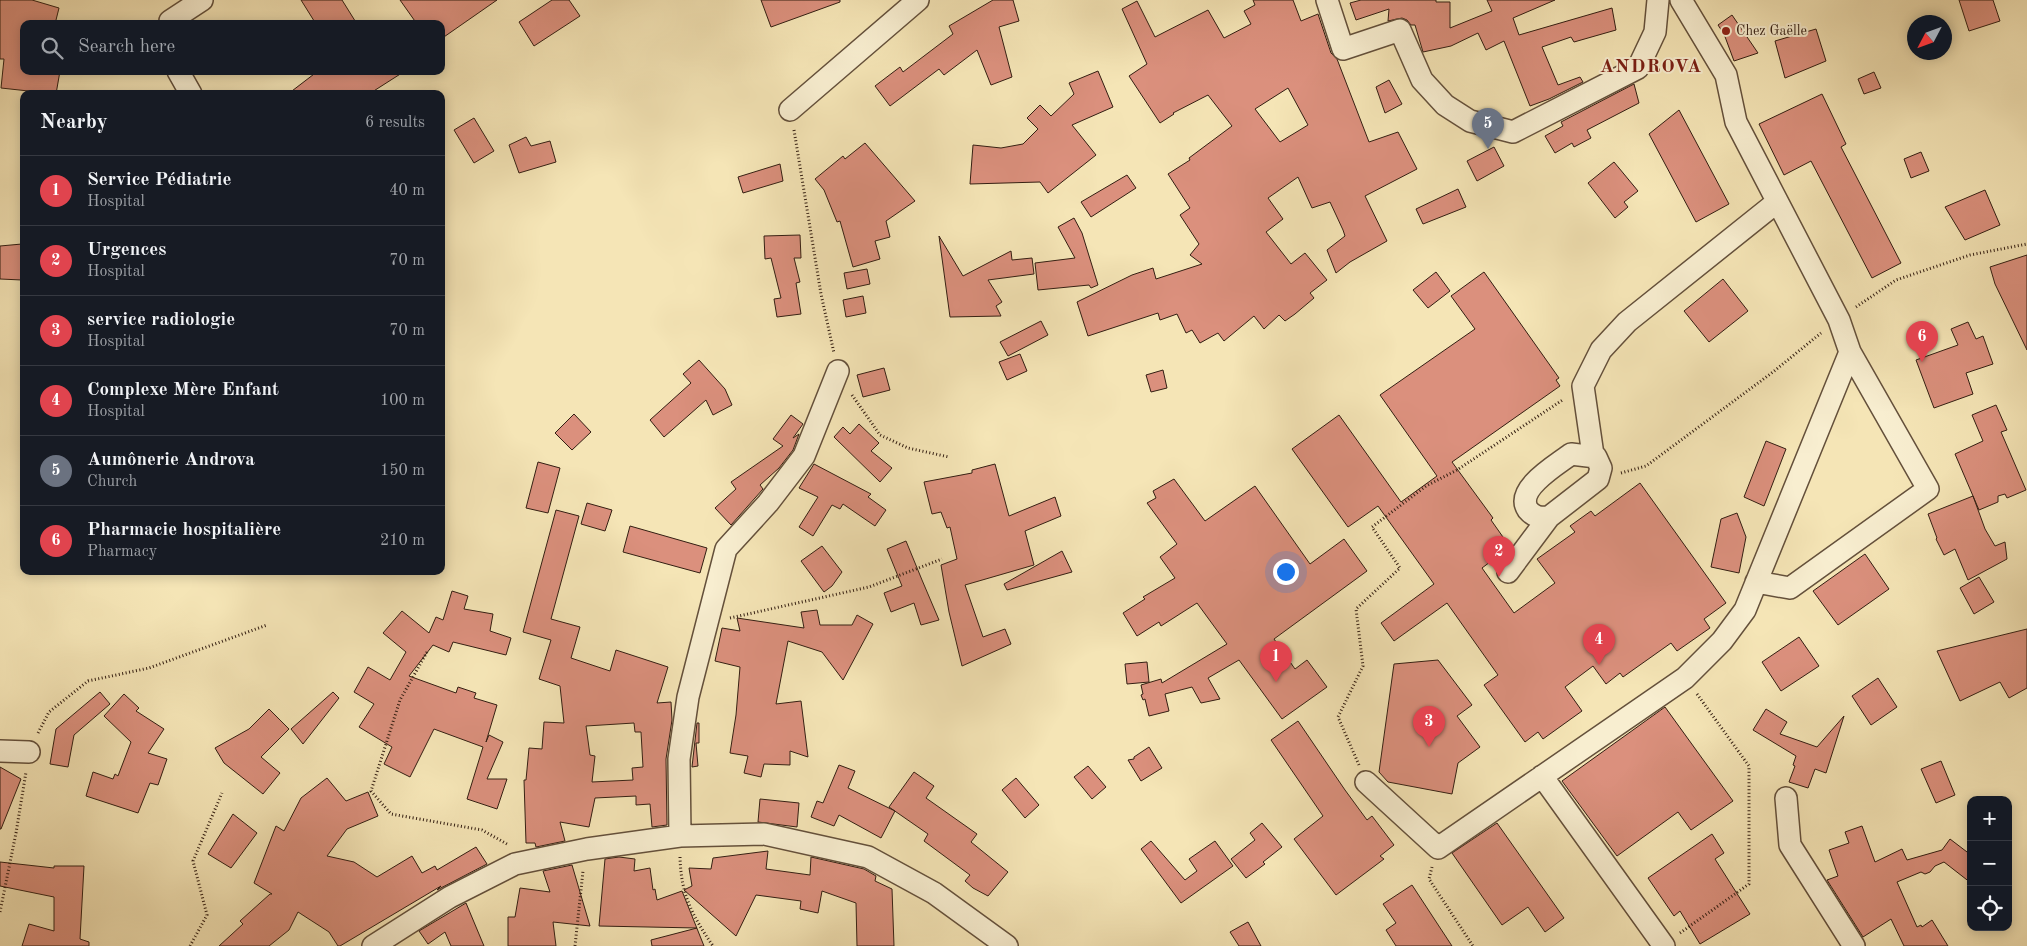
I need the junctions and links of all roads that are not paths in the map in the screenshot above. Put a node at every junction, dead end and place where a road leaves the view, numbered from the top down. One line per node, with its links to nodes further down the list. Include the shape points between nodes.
1 (202, 0): 6 (street)
2 (918, 0): 9 (street)
3 (1327, 0): 4 (street, via 1343,49 1400,30 1422,80 1445,105 1470,121 1512,132 1638,68 1655,32)
4 (1658, 0)
5 (1682, 0): 10 (street, via 1726,74 1736,122)
6 (172, 20)
7 (180, 75): 8 (street)
8 (189, 90)
9 (790, 110)
10 (1777, 202): 11 (street, via 1839,320); 13 (street, via 1627,322 1601,350 1583,386)
11 (1850, 352): 16 (street); 16 (street, via 1928,488 1790,588)
12 (838, 370): 22 (street, via 804,456 768,503 726,549 688,697 680,759)
13 (1593, 456): 14 (street, via 1601,468 1598,479); 14 (street, via 1571,454 1532,484 1525,495 1526,506 1540,518)
14 (1549, 517): 15 (street)
15 (1508, 572)
16 (1756, 582): 19 (street, via 1745,610 1722,641 1685,678)
17 (0, 751): 18 (street)
18 (29, 752)
19 (1542, 776): 20 (street, via 1438,848); 25 (street)
20 (1366, 782)
21 (1786, 798): 26 (street, via 1790,846)
22 (680, 836): 23 (street, via 587,848 514,864 450,897); 24 (street, via 764,834 868,857 934,893)
23 (373, 946)
24 (1007, 946)
25 (1664, 946)
26 (1854, 946)

